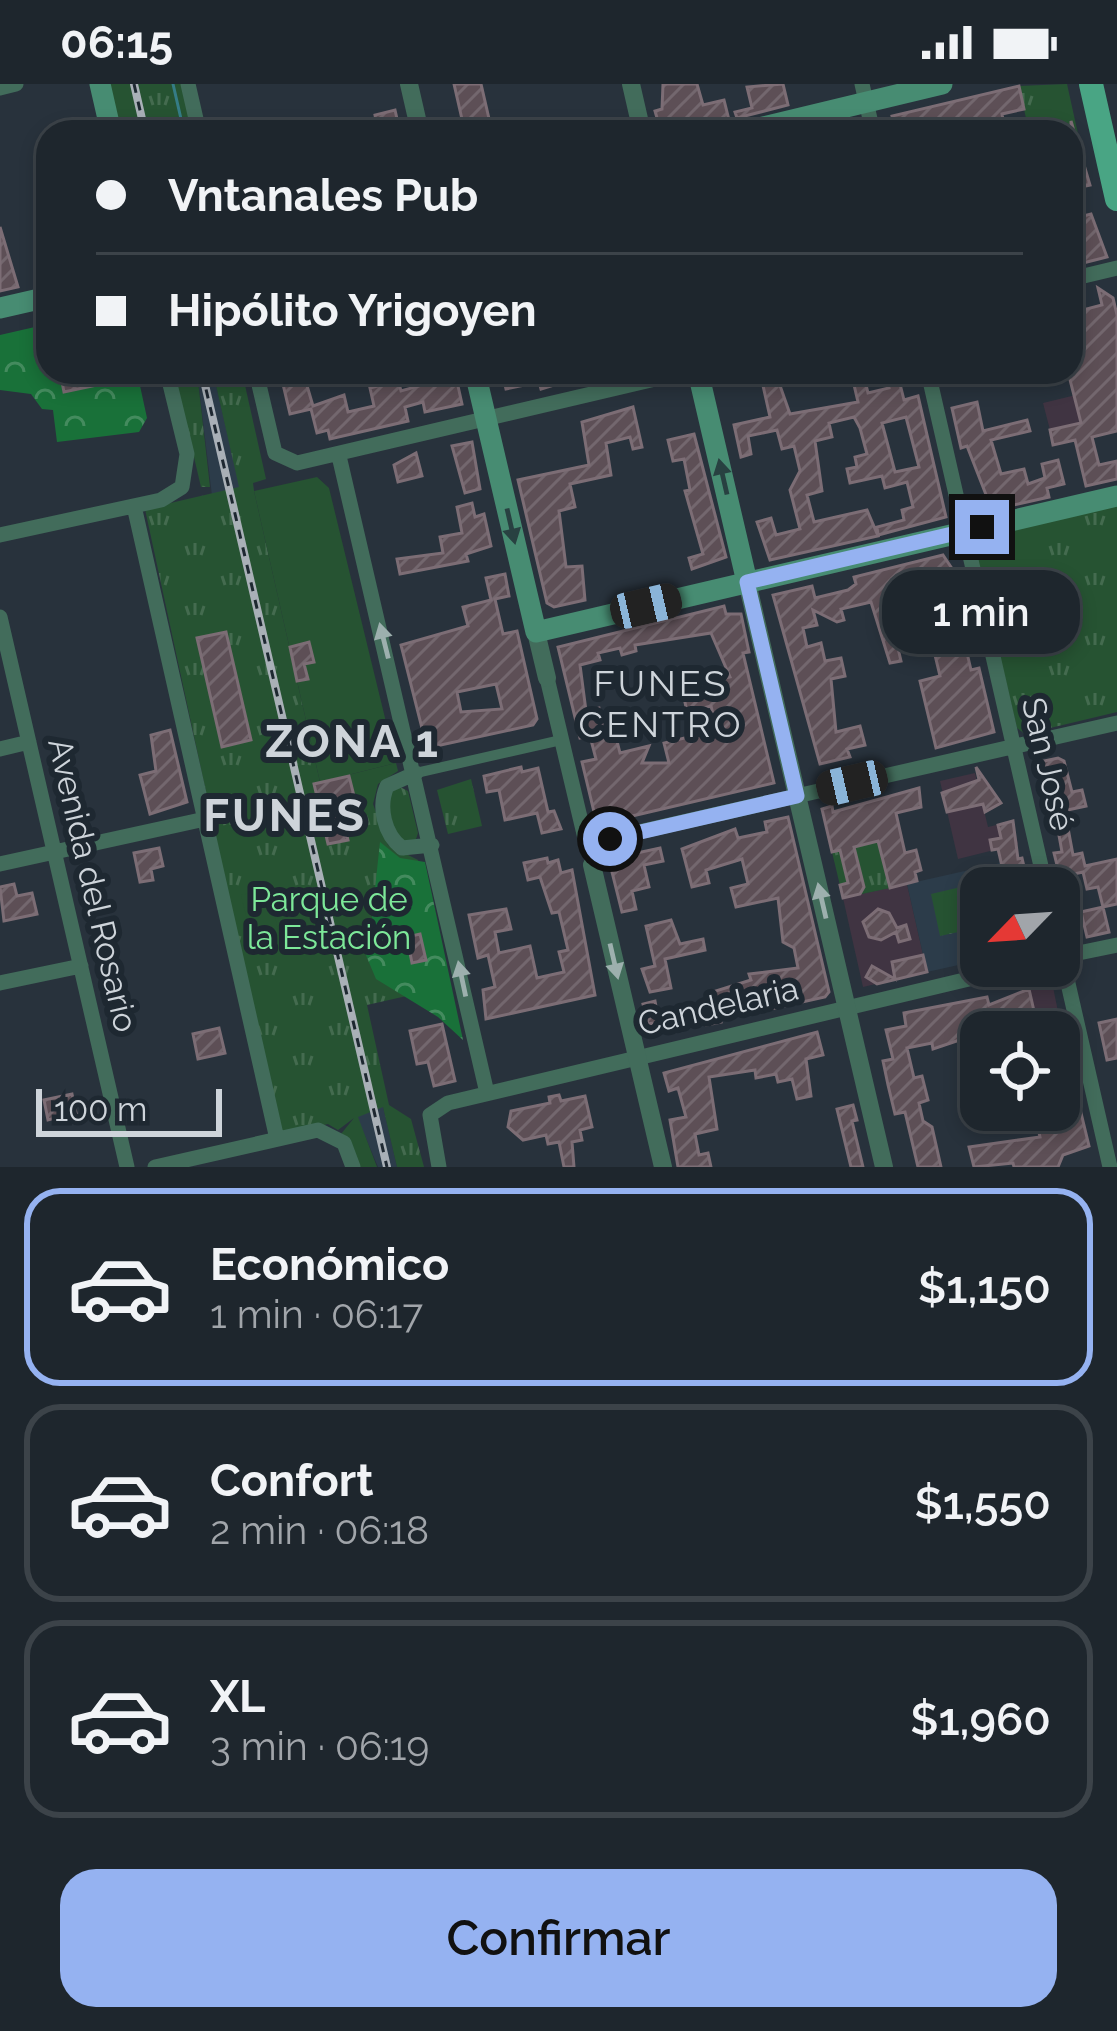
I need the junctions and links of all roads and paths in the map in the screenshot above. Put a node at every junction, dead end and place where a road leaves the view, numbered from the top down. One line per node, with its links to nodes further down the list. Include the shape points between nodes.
1 (16, 84): 8 (street)
2 (100, 84): 10 (main road)
3 (188, 84): 11 (street)
4 (409, 84): 12 (street)
5 (631, 84): 13 (street)
6 (942, 84): 9 (main road)
7 (1090, 84): 15 (main road)
8 (0, 88)
9 (864, 93): 14 (main road)
10 (108, 120)
11 (196, 120)
12 (417, 120)
13 (639, 120)
14 (780, 120)
15 (1117, 199)
16 (1117, 268): 17 (street)
17 (1083, 276)
18 (36, 300): 19 (main road)
19 (0, 308)
20 (170, 384): 29 (street, via 187,454 182,487)
21 (259, 384): 27 (street, via 281,460)
22 (479, 384): 26 (main road)
23 (636, 384): 26 (street)
24 (701, 384): 32 (main road, one-way to 24)
25 (931, 384): 30 (street, San José)
26 (487, 420): 27 (street); 34 (main road, one-way to 34)
27 (339, 456): 41 (street, one-way to 27)
28 (1117, 496): 30 (main road)
29 (134, 506): 31 (street); 43 (street)
30 (964, 531): 32 (main road); 39 (street, San José)
31 (0, 535)
32 (747, 582): 34 (main road); 42 (street)
33 (0, 617): 38 (street, Avenida del Rosario)
34 (536, 632): 35 (street)
35 (547, 678): 37 (street)
36 (1117, 722): 39 (street)
37 (562, 740): 41 (street); 44 (street)
38 (29, 742): 40 (street); 46 (street, Avenida del Rosario)
39 (1013, 747): 42 (street); 49 (street, San José)
40 (0, 748)
41 (416, 773): 45 (street); 45 (street, via 387,787 386,825 402,848)
42 (797, 796): 44 (street); 56 (street, one-way to 42)
43 (206, 819): 46 (street); 59 (street)
44 (586, 844): 48 (street)
45 (432, 845): 58 (street, one-way to 45)
46 (55, 852): 47 (street); 52 (street, Avenida del Rosario)
47 (0, 864)
48 (592, 866): 57 (street, one-way to 57)
49 (1041, 867)
50 (1117, 945): 51 (street)
51 (1080, 950)
52 (81, 966): 54 (street); 60 (street, Avenida del Rosario)
53 (960, 981): 56 (street, Candelaria)
54 (0, 983)
55 (1068, 987): 66 (street)
56 (846, 1007): 57 (street, Candelaria); 65 (street)
57 (637, 1056): 58 (street, Candelaria); 64 (street)
58 (487, 1093): 63 (street, Candelaria, via 430,1114)
59 (277, 1139): 61 (street); 62 (street, via 318,1130 336,1135)
60 (128, 1167)
61 (154, 1167)
62 (353, 1167)
63 (439, 1167)
64 (664, 1167)
65 (884, 1167)
66 (1110, 1167)

